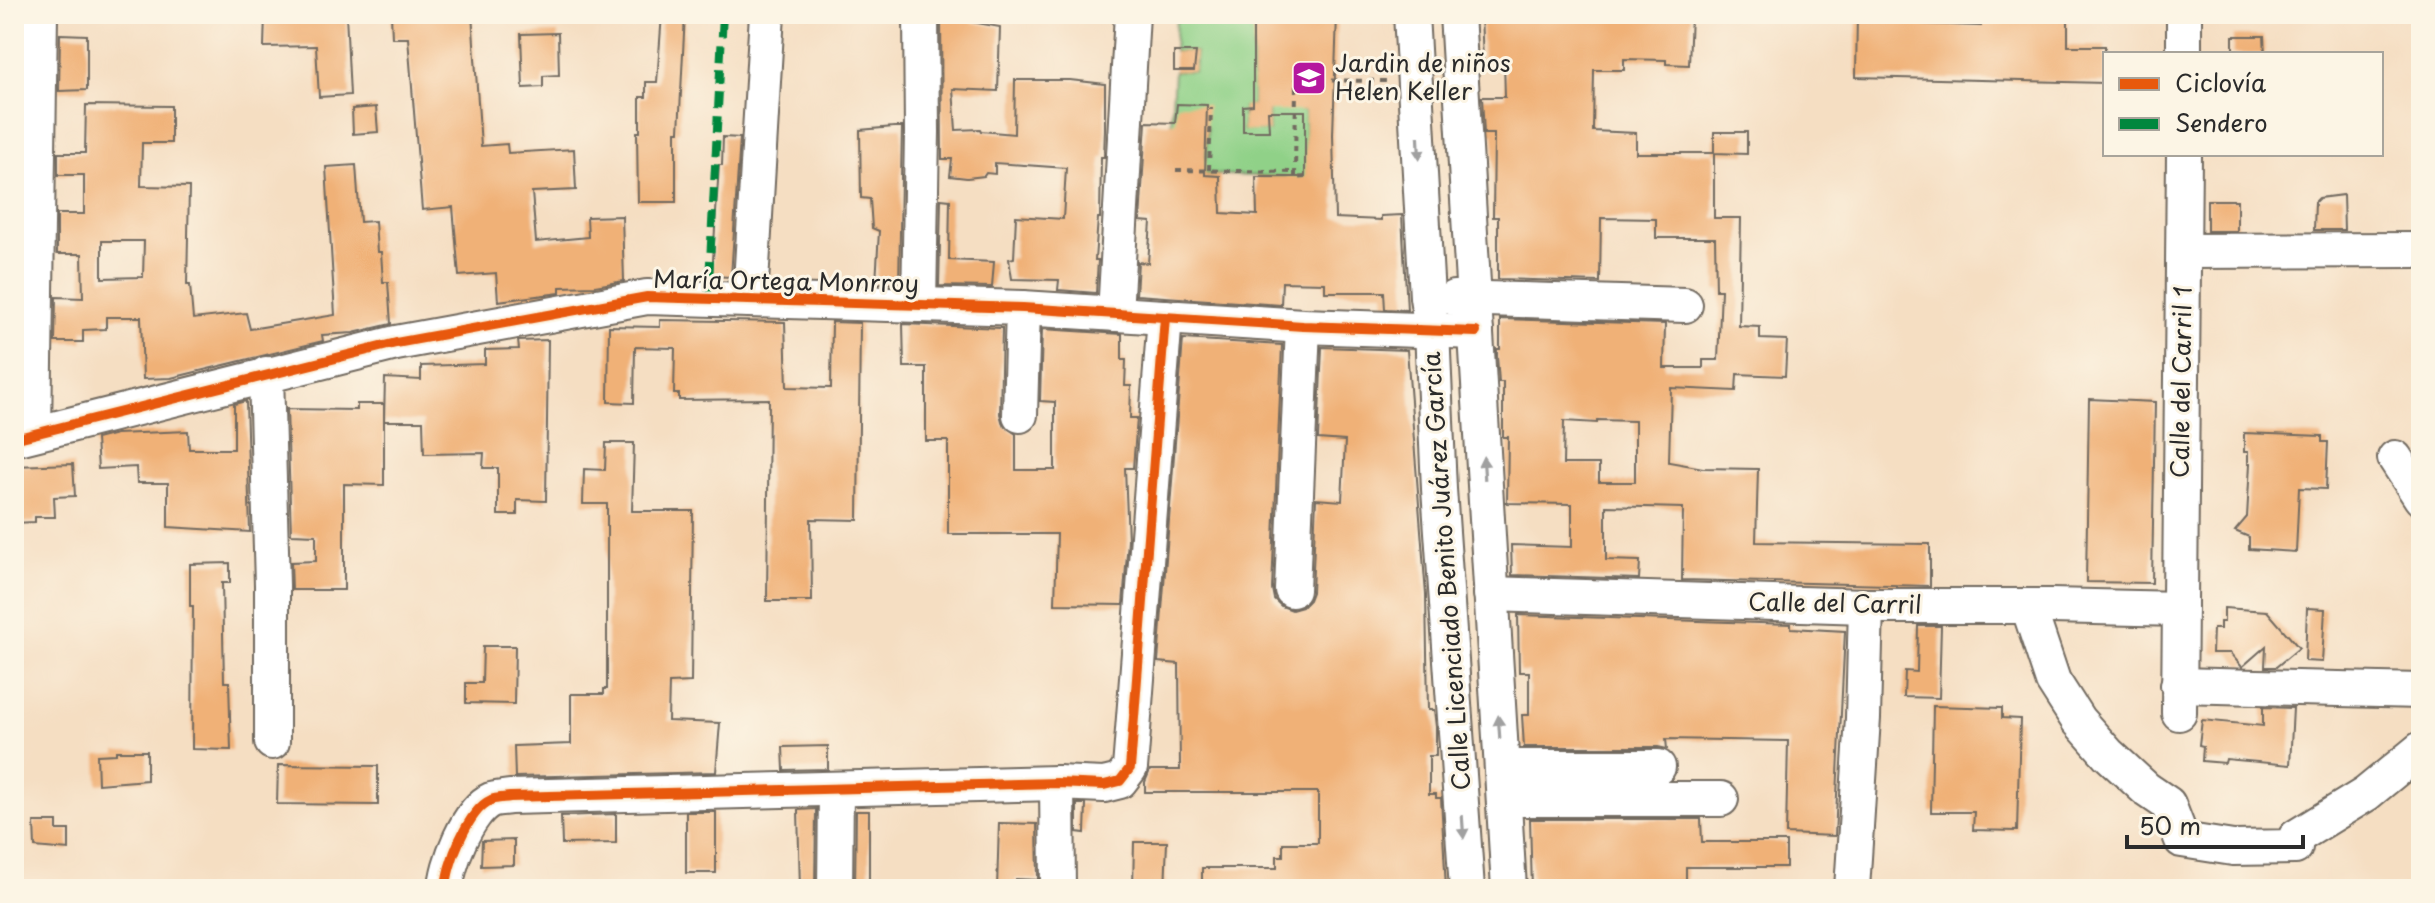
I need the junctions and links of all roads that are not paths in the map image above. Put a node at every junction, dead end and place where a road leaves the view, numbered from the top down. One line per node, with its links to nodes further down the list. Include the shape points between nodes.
1 (40, 14): 24 (street)
2 (767, 14): 13 (street)
3 (921, 14): 14 (street)
4 (1132, 14): 17 (street)
5 (1411, 14): 18 (street, Calle Licenciado Benito Juárez García, one-way to 18)
6 (1457, 14): 12 (street, Calle Licenciado Benito Juárez García)
7 (2184, 14): 8 (street)
8 (2184, 52)
9 (2184, 156): 11 (street, Calle del Carril 1)
10 (2421, 250): 11 (street)
11 (2184, 251): 31 (street, Calle del Carril 1)
12 (1475, 298): 15 (street); 18 (street); 21 (street, Calle Licenciado Benito Juárez García)
13 (750, 300): 14 (street, María Ortega Monrroy); 22 (street, María Ortega Monrroy, via 647,297 396,343)
14 (919, 305): 16 (street, María Ortega Monrroy)
15 (1685, 305)
16 (1023, 308): 17 (street, María Ortega Monrroy); 23 (street)
17 (1115, 314): 19 (street, María Ortega Monrroy)
18 (1430, 314): 20 (street, María Ortega Monrroy); 21 (street, María Ortega Monrroy); 43 (street, Calle Licenciado Benito Juárez García, one-way to 43)
19 (1165, 317): 20 (street, María Ortega Monrroy); 36 (street, via 1130,768 1120,781 1104,785)
20 (1303, 326): 27 (street)
21 (1476, 332): 28 (street, Calle Licenciado Benito Juárez García, one-way to 21)
22 (266, 374): 24 (street, María Ortega Monrroy); 33 (street)
23 (1020, 415)
24 (24, 436)
25 (2395, 458): 26 (street)
26 (2421, 498)
27 (1292, 590)
28 (1491, 594): 29 (street, Calle del Carril); 37 (street, Calle Licenciado Benito Juárez García, one-way to 28)
29 (1866, 606): 30 (street, Calle del Carril); 45 (street)
30 (2028, 606): 31 (street, Calle del Carril); 34 (street, via 2053,681 2078,720 2108,754 2168,804 2182,840 2233,848 2295,847 2296,837 2366,794)
31 (2180, 609): 32 (street, Calle del Carril 1, via 2178,699)
32 (2421, 691)
33 (272, 742)
34 (2421, 749)
35 (1658, 767): 37 (street)
36 (1057, 783): 38 (street); 42 (street)
37 (1503, 783): 39 (street); 44 (street, Calle Licenciado Benito Juárez García)
38 (836, 789): 40 (street, via 488,801 466,826 446,874); 41 (street)
39 (1721, 799)
40 (446, 889)
41 (835, 889)
42 (1058, 889)
43 (1467, 889)
44 (1509, 889)
45 (1852, 889)

